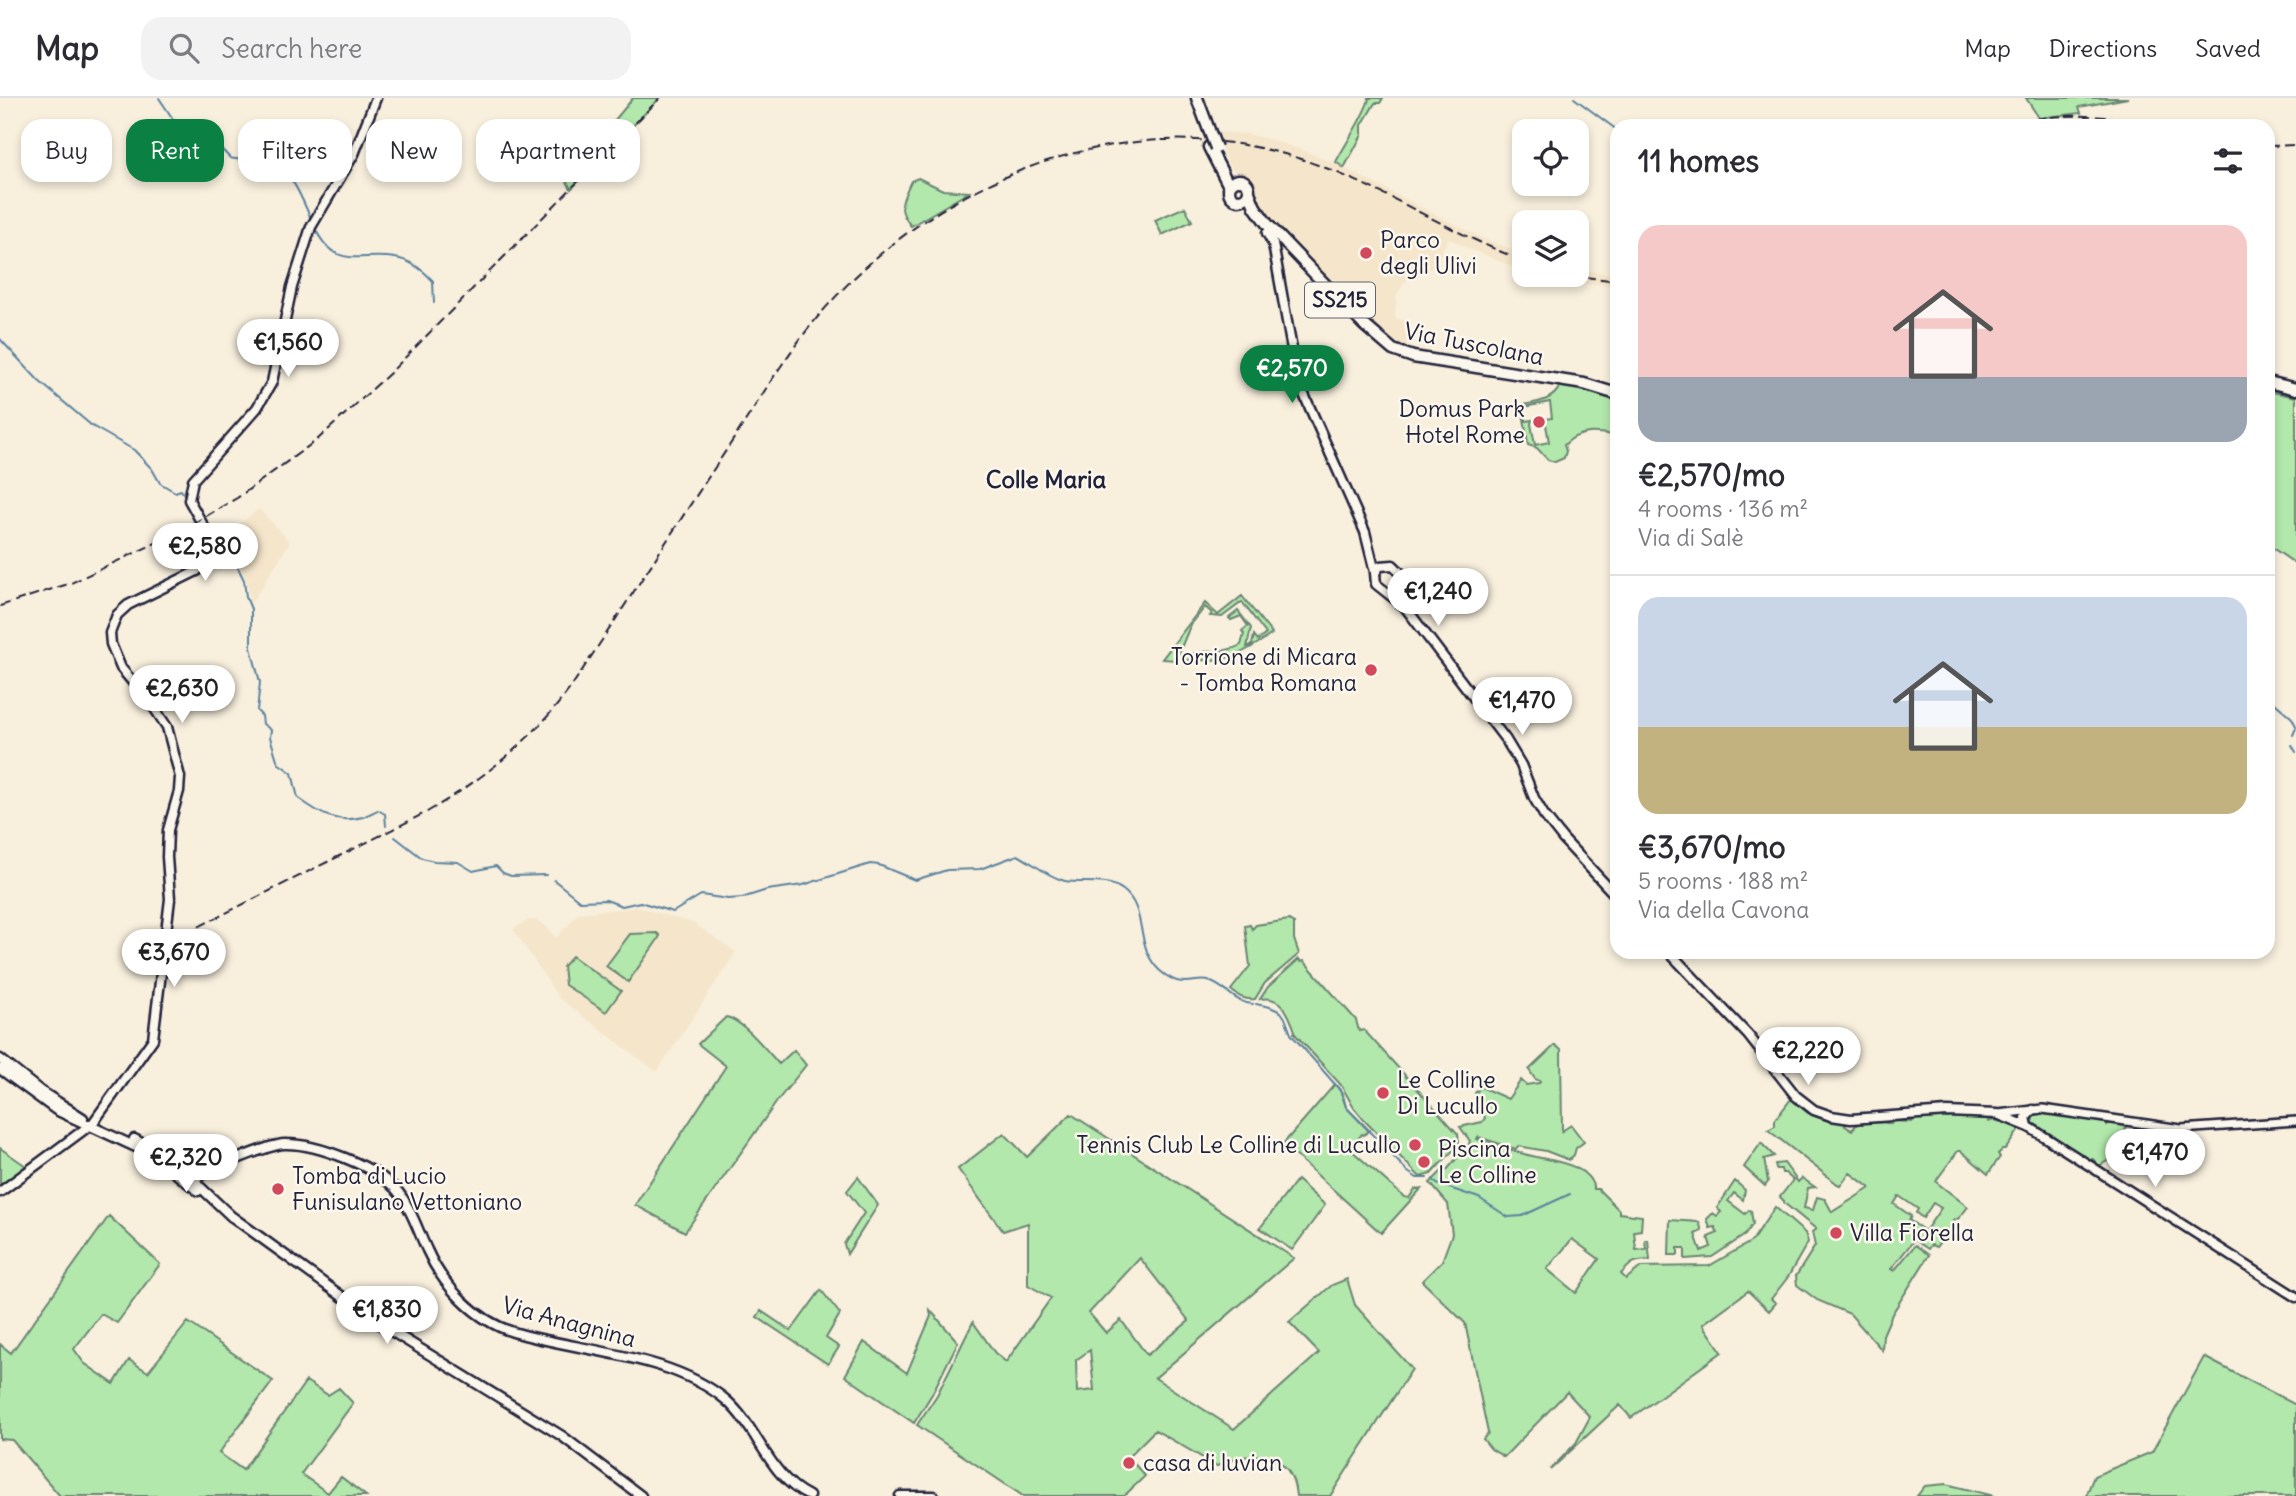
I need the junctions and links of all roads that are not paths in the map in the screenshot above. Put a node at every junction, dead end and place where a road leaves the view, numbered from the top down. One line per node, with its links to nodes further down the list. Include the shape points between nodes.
1 (376, 98): 26 (main road, via 354,154 313,224 292,287 272,382 257,408 192,480 189,500 209,536 207,559 197,571 128,605 110,631 121,668 167,727 180,782 168,830 171,895 153,1039)
2 (1191, 98): 4 (main road)
3 (1197, 98): 4 (main road)
4 (1206, 130): 5 (main road)
5 (1213, 148): 6 (main road); 7 (main road)
6 (1238, 179): 7 (main road); 8 (main road, via 1246,182)
7 (1229, 186): 9 (main road)
8 (1249, 192): 9 (main road, via 1243,199); 11 (main road, Via Tuscolana / SS215)
9 (1235, 199): 10 (main road, Via Tuscolana / SS215, via 1250,209)
10 (1268, 233): 11 (main road, Via Tuscolana / SS215); 15 (main road, via 1301,390 1366,532)
11 (1282, 241): 14 (main road, Via Tuscolana / SS215, via 1398,353)
12 (2275, 384): 13 (main road)
13 (2296, 389)
14 (1610, 392)
15 (1375, 572): 16 (main road, via 1389,564); 17 (main road)
16 (1401, 578): 17 (main road, via 1395,587); 18 (main road)
17 (1383, 589): 18 (main road)
18 (1405, 607): 19 (main road, via 1506,740 1544,815)
19 (1610, 889)
20 (1676, 959): 24 (main road, via 1743,1029 1796,1096 1814,1110 1848,1119 1947,1112)
21 (0, 1059): 26 (main road, Via Anagnina)
22 (0, 1069): 26 (main road, Via Anagnina, via 48,1106)
23 (2033, 1110): 24 (street); 25 (street, via 2180,1129); 27 (main road, via 2026,1117)
24 (1997, 1114): 27 (main road)
25 (2296, 1121)
26 (91, 1124): 28 (main road, Via Anagnina, via 144,1144 186,1171); 29 (main road); 30 (main road, Via Anagnina, via 155,1156)
27 (2028, 1126): 31 (main road)
28 (225, 1166): 30 (main road, Via Anagnina, via 195,1182); 33 (main road, Via Anagnina, via 269,1147 292,1144 377,1173 404,1200 442,1276 481,1316 513,1332 656,1365 698,1381 732,1406 778,1473)
29 (0, 1192)
30 (232, 1217): 32 (main road, Via Anagnina, via 383,1326 562,1436)
31 (2296, 1297)
32 (641, 1496)
33 (809, 1496)
34 (900, 1496): 35 (main road)
35 (934, 1496)

